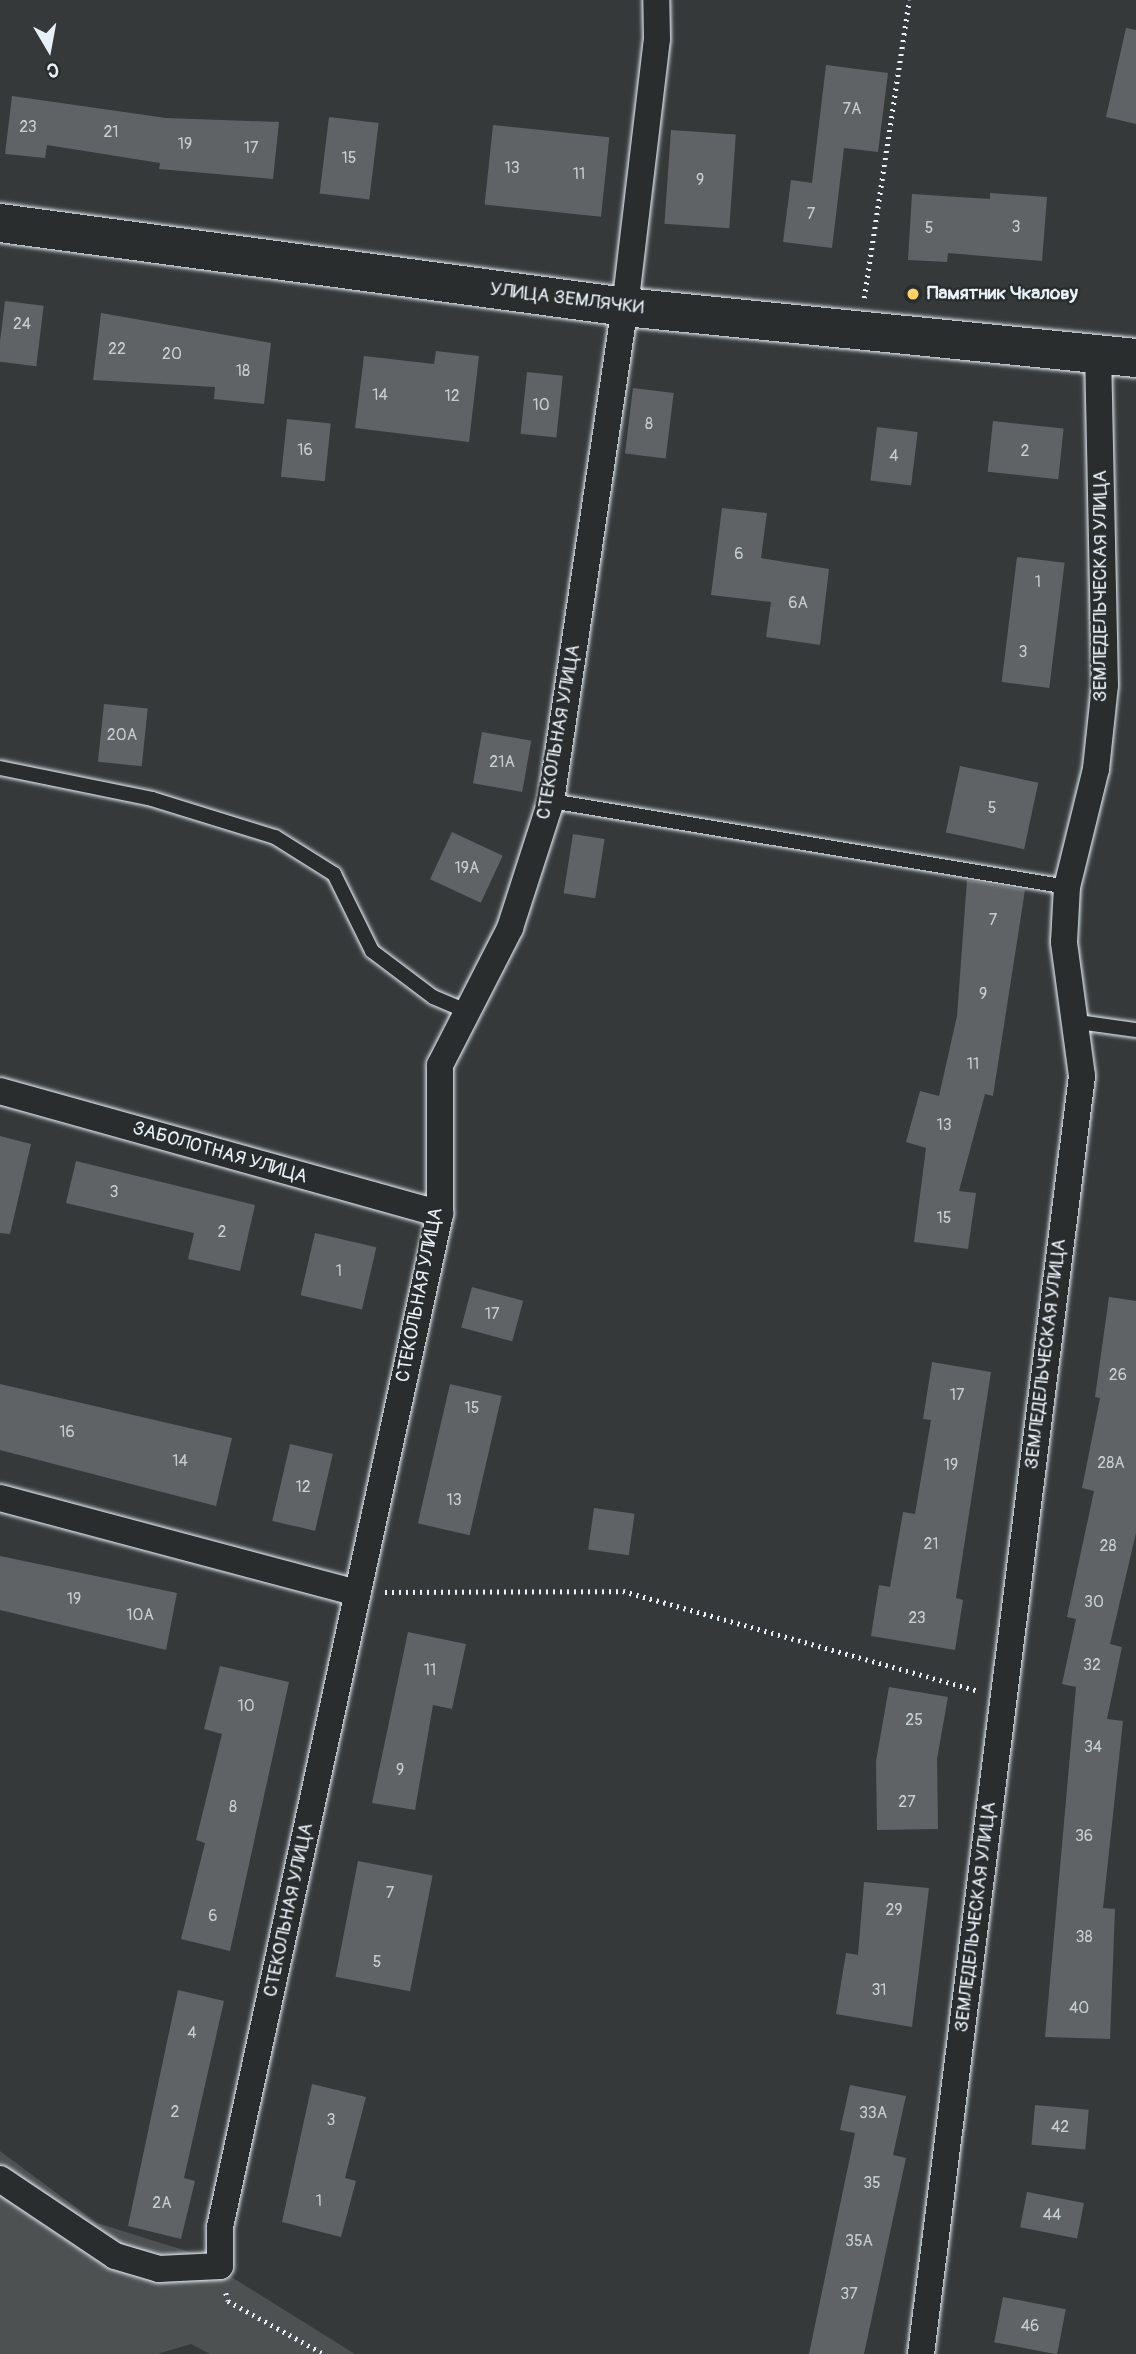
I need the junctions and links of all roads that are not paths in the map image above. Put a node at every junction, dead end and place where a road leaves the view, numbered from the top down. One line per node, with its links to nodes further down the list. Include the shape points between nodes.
1 (656, 0): 3 (street, СТЕКОЛЬНАЯ УЛИЦА, via 657,38)
2 (0, 223): 3 (main road, УЛИЦА ЗЕМЛЯЧКИ)
3 (625, 307): 4 (main road, УЛИЦА ЗЕМЛЯЧКИ); 7 (street, СТЕКОЛЬНАЯ УЛИЦА)
4 (1098, 355): 5 (main road, УЛИЦА ЗЕМЛЯЧКИ); 8 (street, ЗЕМЛЕДЕЛЬЧЕСКАЯ УЛИЦА, via 1105,685 1096,769)
5 (1136, 358)
6 (0, 768): 9 (lane, via 152,799 275,836 334,874 372,951 433,998)
7 (551, 801): 8 (lane); 9 (street, СТЕКОЛЬНАЯ УЛИЦА, via 510,928)
8 (1067, 887): 10 (street, ЗЕМЛЕДЕЛЬЧЕСКАЯ УЛИЦА, via 1069,1002)
9 (466, 1010): 13 (street, СТЕКОЛЬНАЯ УЛИЦА, via 440,1065)
10 (1078, 1022): 11 (lane); 17 (street, ЗЕМЛЕДЕЛЬЧЕСКАЯ УЛИЦА, via 1082,1076)
11 (1136, 1030)
12 (0, 1091): 13 (street, ЗАБОЛОТНАЯ УЛИЦА)
13 (440, 1214): 15 (street, СТЕКОЛЬНАЯ УЛИЦА)
14 (0, 1498): 15 (street)
15 (358, 1592): 16 (street, СТЕКОЛЬНАЯ УЛИЦА, via 220,2227 220,2266 159,2269 115,2256)
16 (0, 2179)
17 (921, 2354)

